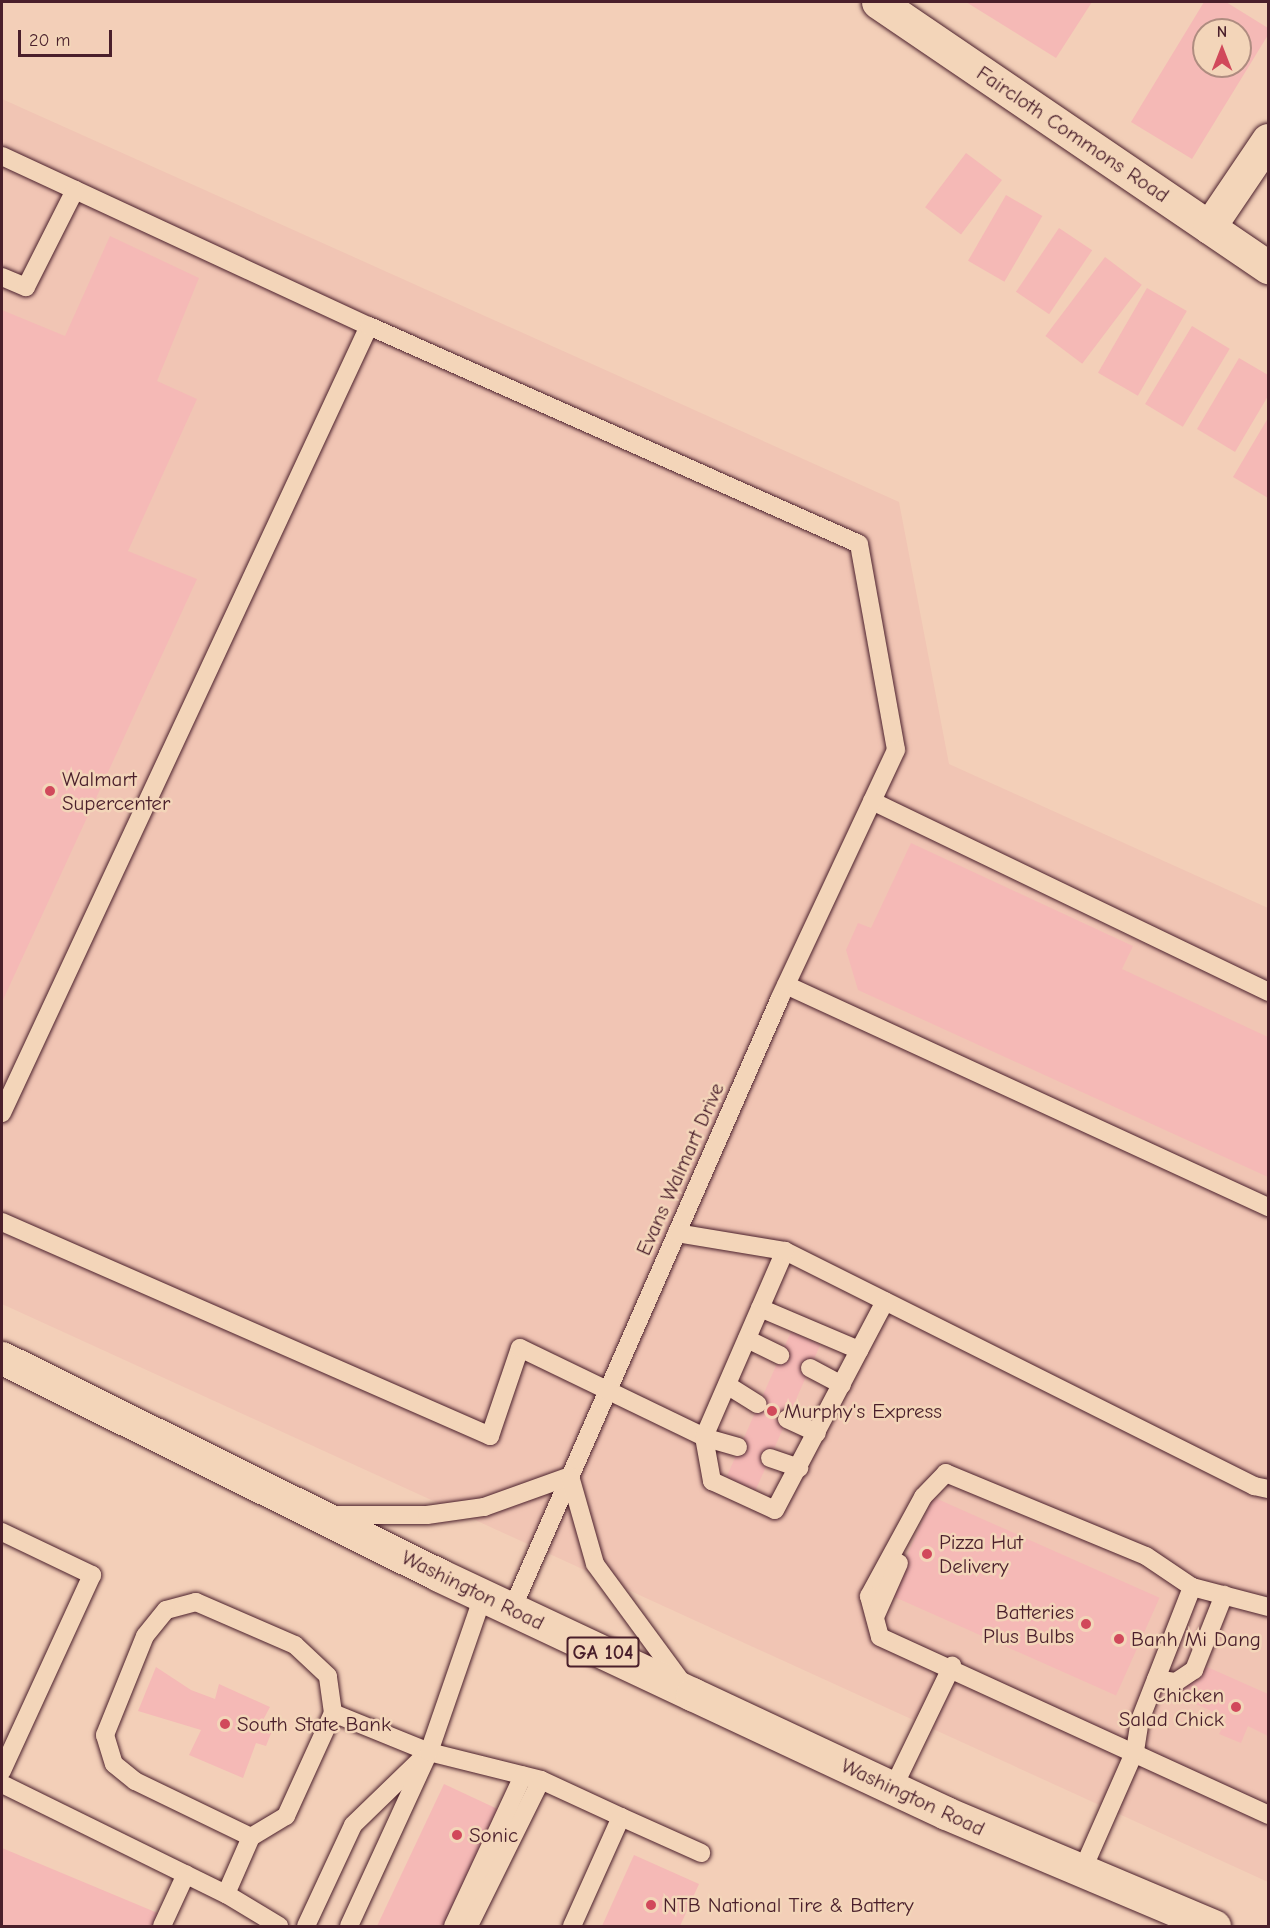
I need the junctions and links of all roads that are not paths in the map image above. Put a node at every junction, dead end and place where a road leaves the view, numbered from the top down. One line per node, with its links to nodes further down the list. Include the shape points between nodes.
1 (878, 2): 5 (main road, Faircloth Commons Road)
2 (1269, 140): 5 (main road)
3 (2, 156): 4 (lane)
4 (75, 190): 7 (lane, via 26,287); 8 (lane)
5 (1209, 227): 6 (main road, Faircloth Commons Road)
6 (1269, 267)
7 (2, 277)
8 (369, 326): 9 (lane, Evans Walmart Drive, via 859,544 896,750); 12 (lane)
9 (872, 801): 10 (lane, Evans Walmart Drive); 11 (lane)
10 (786, 986): 13 (lane); 15 (lane, Evans Walmart Drive)
11 (1269, 992)
12 (2, 1113)
13 (1269, 1207)
14 (2, 1222): 26 (lane, via 490,1436 520,1348)
15 (677, 1233): 16 (lane); 26 (lane, Evans Walmart Drive)
16 (785, 1251): 17 (lane); 18 (lane)
17 (885, 1300): 20 (lane); 35 (lane, via 1254,1486)
18 (760, 1308): 19 (lane); 20 (lane)
19 (747, 1339): 21 (lane); 24 (lane)
20 (859, 1350): 25 (lane)
21 (780, 1355)
22 (2, 1358): 36 (main road, Washington Road / GA 104)
23 (810, 1368): 25 (lane)
24 (727, 1385): 27 (lane); 30 (lane)
25 (842, 1385): 29 (lane)
26 (608, 1389): 30 (lane); 34 (lane, Evans Walmart Drive)
27 (758, 1404)
28 (788, 1419): 29 (lane)
29 (817, 1433): 33 (lane)
30 (704, 1437): 31 (lane); 33 (lane, via 712,1481 775,1510)
31 (738, 1447)
32 (770, 1458): 33 (lane)
33 (799, 1468)
34 (570, 1476): 36 (lane, via 484,1507 427,1515); 40 (lane, Evans Walmart Drive); 44 (lane, via 595,1564)
35 (1269, 1489)
36 (318, 1515): 40 (main road, Washington Road / GA 104)
37 (2, 1532): 48 (lane, via 92,1575)
38 (1192, 1587): 39 (lane); 42 (lane, via 1146,1556 946,1473 923,1497 869,1596 880,1637); 43 (lane)
39 (1224, 1595): 41 (lane); 43 (lane, via 1194,1670 1176,1682)
40 (498, 1603): 44 (main road, Washington Road / GA 104); 47 (lane, Evans Walmart Drive)
41 (1269, 1608)
42 (952, 1666): 46 (lane); 52 (lane)
43 (1156, 1679): 46 (lane, via 1140,1720)
44 (692, 1694): 52 (main road, Washington Road / GA 104)
45 (333, 1713): 47 (lane); 55 (lane, via 286,1816); 55 (lane, via 328,1676 295,1645 196,1602 166,1610 145,1636 105,1735 114,1764 135,1781)
46 (1135, 1750): 53 (lane); 57 (lane)
47 (429, 1752): 49 (lane); 63 (lane, via 353,1825); 64 (lane, Evans Walmart Drive)
48 (2, 1771)
49 (523, 1776): 50 (lane); 65 (lane)
50 (541, 1780): 54 (lane); 66 (lane)
51 (2, 1784): 58 (lane)
52 (893, 1788): 57 (main road, Washington Road / GA 104)
53 (1269, 1815)
54 (621, 1817): 56 (lane); 67 (lane)
55 (251, 1837): 59 (lane)
56 (701, 1853)
57 (1082, 1871): 68 (main road, Washington Road / GA 104)
58 (186, 1874): 59 (lane); 61 (lane)
59 (226, 1894): 60 (lane)
60 (261, 1922): 62 (lane)
61 (162, 1926)
62 (279, 1926)
63 (306, 1926)
64 (350, 1926)
65 (453, 1926)
66 (469, 1926)
67 (572, 1926)
68 (1214, 1926)

